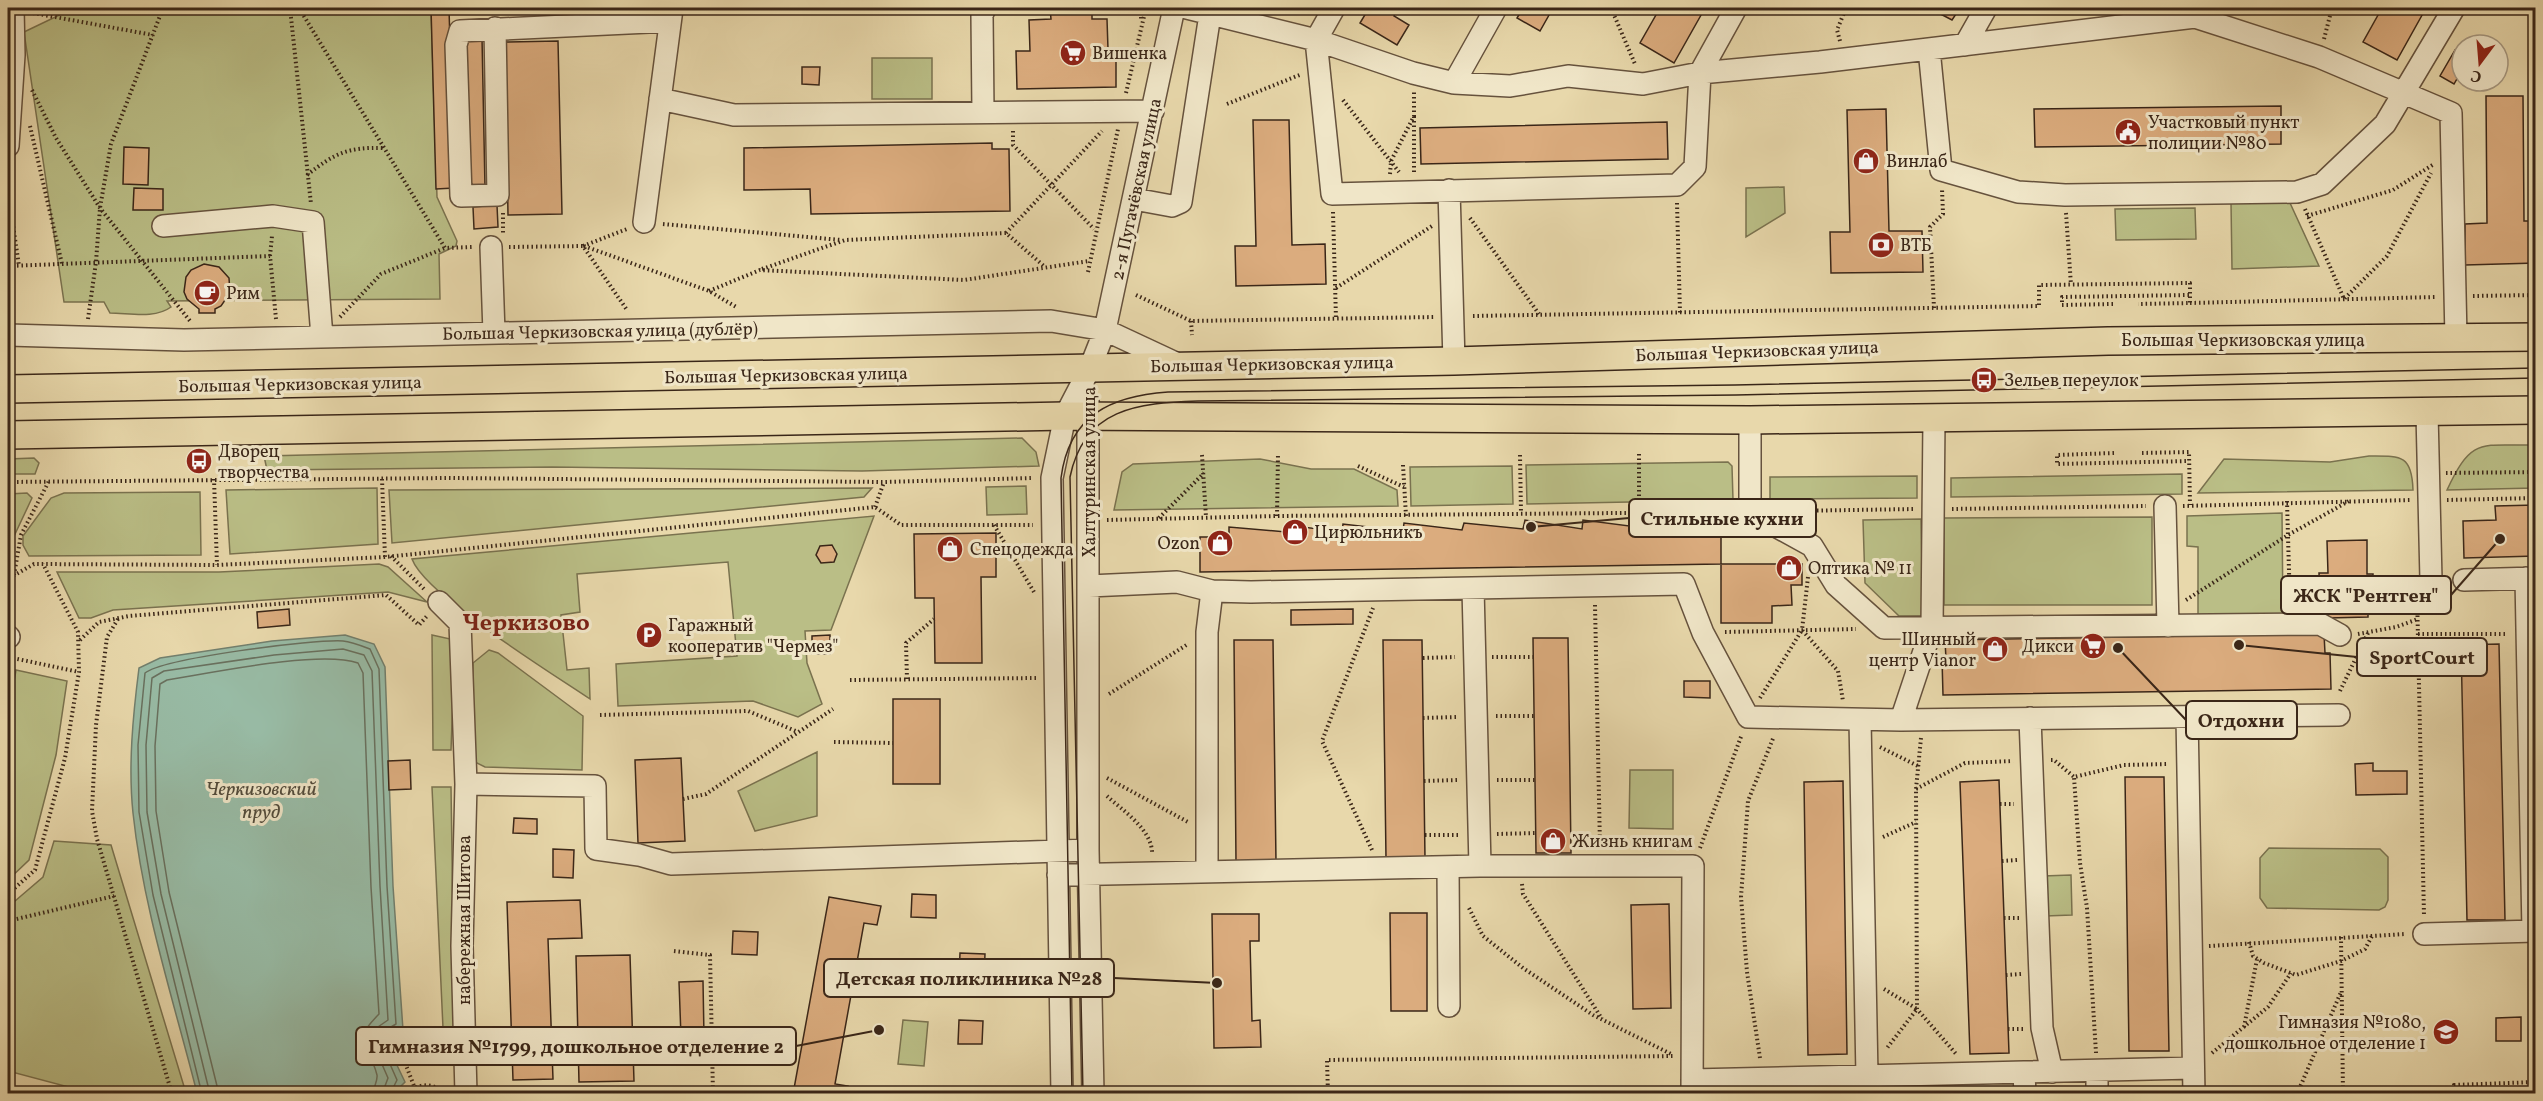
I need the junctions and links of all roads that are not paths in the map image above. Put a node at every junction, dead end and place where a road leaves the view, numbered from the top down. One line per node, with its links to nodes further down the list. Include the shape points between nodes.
1 (985, 8): 22 (street)
2 (1174, 8): 21 (street, 2-я Пугачёвская улица)
3 (1187, 8): 10 (street)
4 (1334, 8): 14 (street)
5 (1497, 8): 18 (street)
6 (1736, 8): 17 (street)
7 (1986, 8): 15 (street)
8 (2454, 8): 19 (street)
9 (13, 9): 23 (street)
10 (1210, 10): 14 (street); 25 (street, via 1181,202 1172,206)
11 (667, 12): 13 (street); 20 (street)
12 (2127, 16): 15 (street); 19 (street, via 2194,17 2319,57)
13 (495, 28): 13 (street, via 460,31 456,45 461,196 498,195)
14 (1316, 40): 18 (street, via 1413,73); 24 (street, via 1332,194)
15 (1965, 45): 16 (street)
16 (1929, 49): 17 (street); 19 (street, via 1941,170 2018,192 2065,195 2297,192 2322,184 2385,124)
17 (1700, 73): 18 (street, via 1643,84 1568,76 1510,86); 24 (street, via 1695,167 1677,184)
18 (1454, 82)
19 (2405, 93): 34 (street, via 2451,113)
20 (660, 99): 22 (street, via 735,115); 26 (street)
21 (1153, 111): 22 (street); 25 (street, 2-я Пугачёвская улица)
22 (983, 112)
23 (8, 146)
24 (1449, 190): 35 (street)
25 (1134, 199): 30 (street, 2-я Пугачёвская улица)
26 (644, 222)
27 (163, 226): 29 (street, via 273,216 313,222)
28 (491, 247): 31 (street)
29 (328, 330): 31 (street, Большая Черкизовская улица (дублёр)); 32 (street, Большая Черкизовская улица (дублёр), via 184,340)
30 (1105, 330): 31 (street, Большая Черкизовская улица (дублёр), via 1051,321); 36 (street, Большая Черкизовская улица (дублёр)); 37 (street, 2-я Пугачёвская улица)
31 (494, 333)
32 (8, 335)
33 (2535, 337): 34 (main road, Большая Черкизовская улица)
34 (2456, 338): 35 (main road, Большая Черкизовская улица, via 2108,341)
35 (1454, 361): 36 (main road, Большая Черкизовская улица)
36 (1183, 366): 37 (main road, Большая Черкизовская улица)
37 (1090, 368): 38 (main road, Большая Черкизовская улица); 41 (street, Халтуринская улица)
38 (8, 389)
39 (2535, 410): 40 (main road)
40 (2427, 413): 42 (main road); 48 (street, via 2430,500)
41 (1076, 416): 43 (main road); 44 (main road); 49 (street, Халтуринская улица); 63 (street, Халтуринская улица, via 1052,478)
42 (1934, 419): 43 (main road); 54 (street)
43 (1750, 420): 54 (street, via 1750,512 1812,546 1836,585 1884,628)
44 (8, 435)
45 (2165, 506): 53 (street)
46 (2530, 578): 47 (street); 69 (street, via 2527,633)
47 (2464, 580)
48 (2424, 585)
49 (1089, 586): 51 (street, via 1177,582); 62 (street, Халтуринская улица)
50 (1473, 588): 51 (street); 60 (street, via 1684,584 1704,633 1748,717); 64 (street)
51 (1212, 591): 65 (street, via 1207,632)
52 (439, 602): 61 (street, набережная Шитова, via 460,623)
53 (2168, 619): 54 (street); 55 (street, via 2320,624)
54 (1932, 627): 59 (street)
55 (2340, 635)
56 (2339, 715): 57 (street)
57 (2187, 717): 58 (street); 72 (street)
58 (2030, 718): 59 (street); 74 (street, via 2042,1028)
59 (1901, 720): 60 (street)
60 (1856, 726): 75 (street, via 1863,845)
61 (466, 784): 63 (street, via 595,786 596,849 671,864); 79 (street, набережная Шитова, via 462,946)
62 (1088, 850): 63 (street); 66 (street, Халтуринская улица)
63 (1058, 851): 67 (street, Халтуринская улица)
64 (1480, 866): 68 (street); 78 (street, via 1693,866 1682,1056)
65 (1207, 872): 66 (street); 68 (street, via 1383,869)
66 (1089, 874): 67 (street); 81 (street, Халтуринская улица)
67 (1058, 875): 80 (street, Халтуринская улица)
68 (1448, 876): 71 (street)
69 (2534, 931): 70 (street)
70 (2424, 934)
71 (1449, 1006)
72 (2193, 1068): 73 (street); 83 (street)
73 (2097, 1071): 74 (street); 82 (street)
74 (2052, 1072): 76 (street)
75 (1867, 1076): 76 (street, via 1973,1074); 77 (street)
76 (2024, 1083)
77 (1756, 1084): 78 (street)
78 (1692, 1087)
79 (466, 1094)
80 (1062, 1094)
81 (1093, 1094)
82 (2097, 1094)
83 (2194, 1094)

